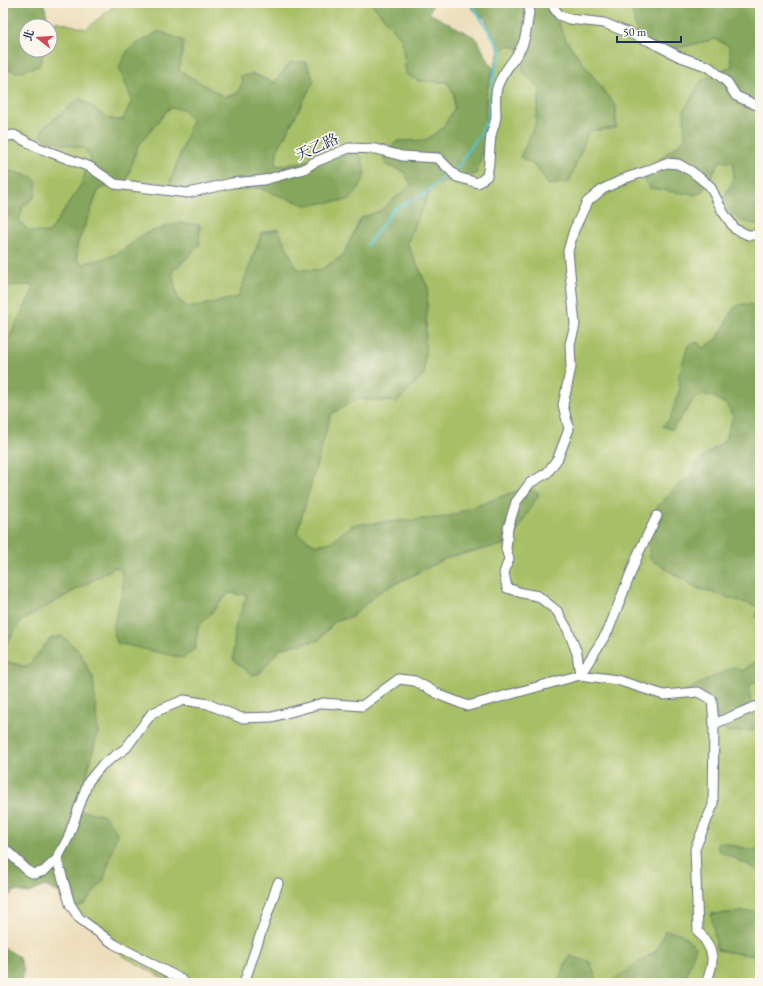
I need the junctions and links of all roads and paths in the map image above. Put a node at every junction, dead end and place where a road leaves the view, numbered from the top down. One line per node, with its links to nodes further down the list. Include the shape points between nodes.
1 (530, 3): 4 (street, 天乙路, via 522,47 508,65 498,85 487,176 478,183 457,177 438,158 402,156 376,149 348,148 304,169 264,180 232,183 188,193 115,184 90,167 39,148 14,135)
2 (553, 3): 3 (street, via 559,16 604,23 709,67 727,82 736,96)
3 (760, 105)
4 (3, 137)
5 (760, 235): 7 (street, via 748,235 735,229 710,186 678,164 666,163 603,189 587,202 574,230 568,251 575,325 570,344 571,367 563,404 569,429 558,458 547,473 530,483 516,502 508,528 506,549 509,558 504,573 507,588 538,596 557,611 577,653)
6 (657, 516): 7 (street, via 639,552 608,631)
7 (580, 675): 9 (street, via 617,680 664,695 698,692 712,700); 11 (street, via 468,706 442,696 415,681 399,679 362,706 323,703 272,717 241,718 208,704 184,700 152,713 126,748 102,765 88,782 68,838)
8 (760, 706): 9 (street)
9 (714, 724): 17 (street, via 713,805 695,849 698,931 706,940 713,958)
10 (3, 847): 11 (street, via 28,871 35,874 44,871)
11 (57, 859): 15 (street, via 70,904 79,918 114,944)
12 (278, 883): 16 (street)
13 (760, 932): 14 (street)
14 (760, 939)
15 (185, 983)
16 (244, 983)
17 (706, 983)

